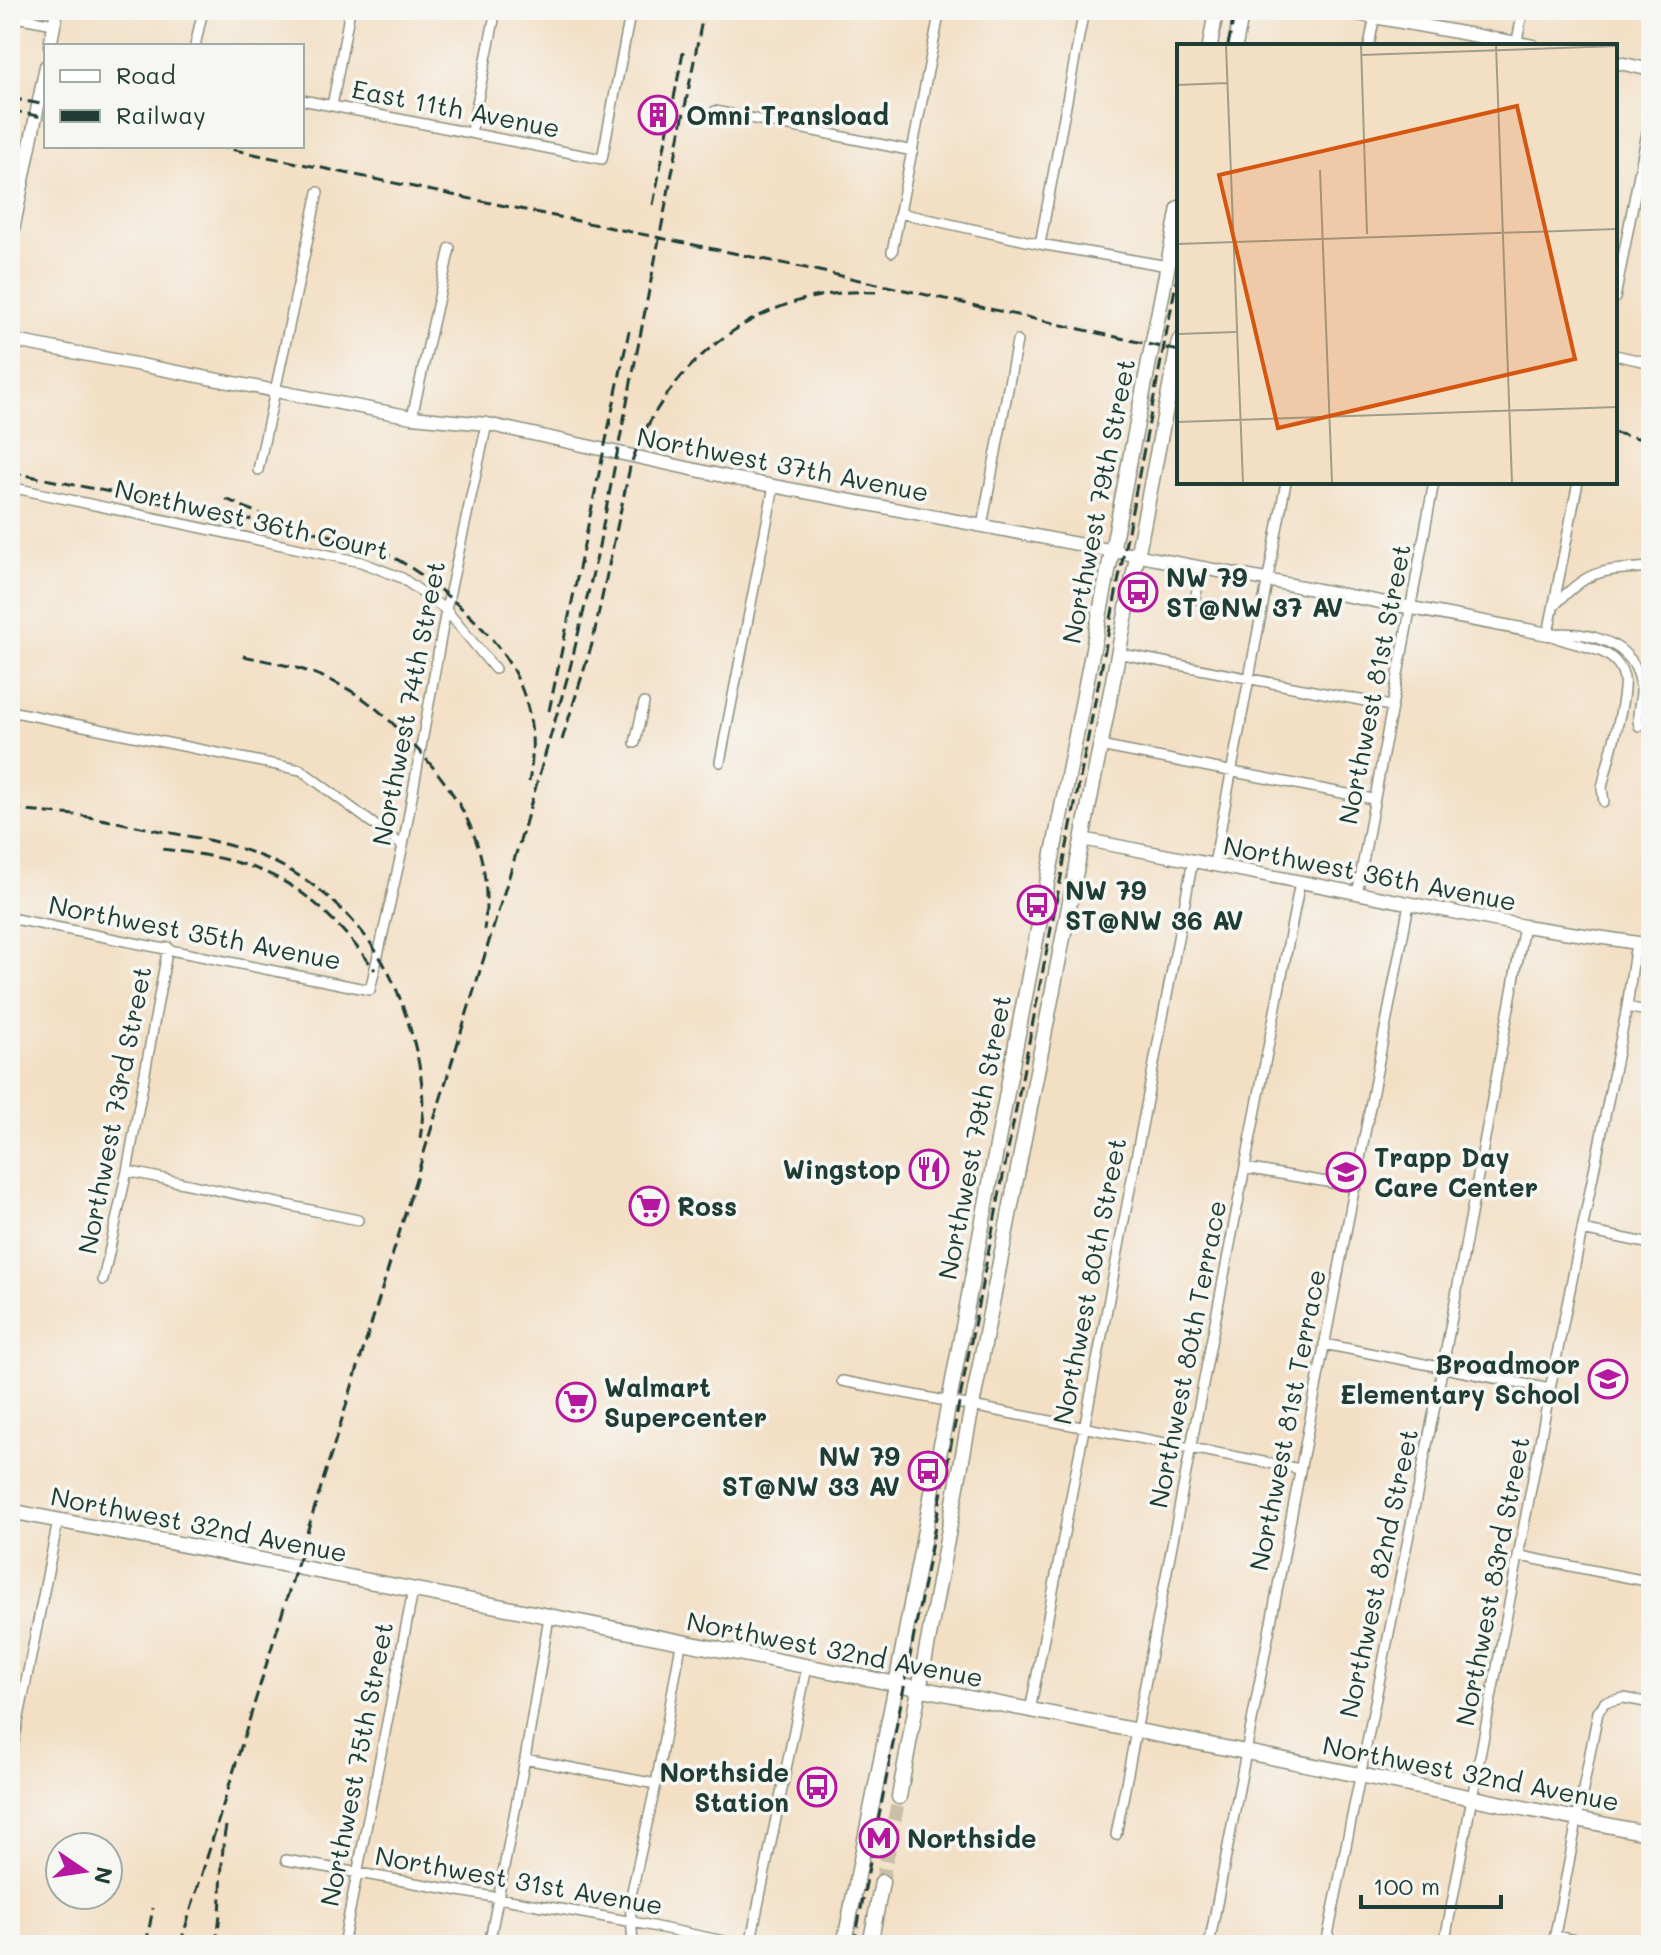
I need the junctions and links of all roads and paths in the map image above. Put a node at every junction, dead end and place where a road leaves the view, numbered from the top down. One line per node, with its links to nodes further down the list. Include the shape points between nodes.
1 (57, 10): 14 (street)
2 (203, 10): 16 (street)
3 (350, 10): 25 (street)
4 (496, 10): 28 (street)
5 (631, 10): 28 (street, East 11th Avenue, via 602,159)
6 (940, 10): 29 (street)
7 (1084, 10): 34 (street)
8 (1216, 10): 17 (main road)
9 (1242, 10): 18 (main road)
10 (1336, 10): 12 (street)
11 (1523, 10): 20 (street)
12 (1375, 14): 19 (street); 20 (street)
13 (10, 16): 14 (street)
14 (54, 24): 15 (street)
15 (50, 44)
16 (195, 44)
17 (1210, 44)
18 (1235, 44)
19 (1369, 44)
20 (1516, 44)
21 (1617, 62): 22 (street)
22 (1651, 70)
23 (44, 74): 30 (street)
24 (304, 100): 25 (street, East 11th Avenue)
25 (332, 106): 28 (street, East 11th Avenue)
26 (715, 111): 29 (street)
27 (1651, 112): 39 (street)
28 (471, 133)
29 (913, 151): 32 (street)
30 (15, 190): 35 (street)
31 (318, 192): 45 (street)
32 (900, 213): 34 (street); 37 (street)
33 (1177, 219): 38 (main road, Northwest 79th Street)
34 (1040, 244): 38 (street)
35 (10, 245)
36 (450, 248): 46 (street)
37 (892, 252)
38 (1168, 266): 55 (main road, Northwest 79th Street)
39 (1617, 288)
40 (10, 340): 45 (street, Northwest 37th Avenue)
41 (1017, 341): 54 (street)
42 (1177, 353): 56 (main road, Northwest 79th Street)
43 (1617, 355): 44 (street)
44 (1651, 363)
45 (276, 391): 46 (street, Northwest 37th Avenue); 48 (street)
46 (412, 417): 47 (street, Northwest 37th Avenue)
47 (487, 424): 52 (street, Northwest 37th Avenue); 63 (street, Northwest 74th Street)
48 (258, 470)
49 (1286, 484): 59 (street)
50 (1434, 484): 61 (street, Northwest 81st Street)
51 (1578, 484): 62 (street)
52 (774, 486): 54 (street, Northwest 37th Avenue); 74 (street)
53 (10, 487): 63 (street, Northwest 36th Court, via 361,562 402,578)
54 (982, 526): 55 (street, Northwest 37th Avenue)
55 (1111, 550): 56 (street, Northwest 37th Avenue); 104 (main road, Northwest 79th Street)
56 (1136, 555): 58 (street, Northwest 37th Avenue); 65 (main road, Northwest 79th Street)
57 (1651, 567): 62 (street, via 1588,576)
58 (1202, 568): 59 (street, Northwest 37th Avenue); 60 (street)
59 (1268, 580): 61 (street, Northwest 37th Avenue); 67 (street)
60 (1195, 599)
61 (1410, 608): 64 (street, Northwest 37th Avenue); 69 (street, Northwest 81st Street)
62 (1553, 608): 64 (street)
63 (446, 610): 66 (street, Northwest 36th Court); 79 (street, Northwest 74th Street)
64 (1548, 634): 71 (street, Northwest 37th Avenue, via 1600,639 1626,654 1640,683); 77 (street, Northwest 37th Avenue, via 1602,652 1622,672 1624,691 1602,788)
65 (1117, 653): 67 (street); 73 (main road, Northwest 79th Street)
66 (495, 669)
67 (1248, 677): 69 (street); 75 (street)
68 (644, 703): 72 (street)
69 (1391, 706): 76 (street, Northwest 81st Street)
70 (10, 711): 79 (street, via 301,770)
71 (1639, 726)
72 (635, 743)
73 (1100, 746): 75 (street); 78 (main road, Northwest 79th Street)
74 (720, 762)
75 (1231, 772): 76 (street); 81 (street)
76 (1373, 799): 83 (street, Northwest 81st Street)
77 (1604, 802)
78 (1082, 839): 80 (street, Northwest 36th Avenue); 105 (main road, Northwest 79th Street)
79 (403, 846): 90 (street, Northwest 74th Street)
80 (1193, 860): 81 (street, Northwest 36th Avenue); 106 (street, Northwest 80th Street)
81 (1214, 864): 82 (street, Northwest 36th Avenue)
82 (1300, 882): 83 (street, Northwest 36th Avenue); 93 (street, Northwest 80th Terrace)
83 (1357, 894): 84 (street, Northwest 36th Avenue)
84 (1409, 904): 86 (street, Northwest 36th Avenue); 95 (street, Northwest 81st Terrace)
85 (10, 918): 89 (street, Northwest 35th Avenue)
86 (1524, 926): 87 (street, Northwest 36th Avenue); 101 (street, Northwest 82nd Street)
87 (1636, 942): 88 (street, Northwest 36th Avenue); 91 (street, Northwest 83rd Street)
88 (1651, 945)
89 (168, 947): 90 (street, Northwest 35th Avenue); 94 (street, Northwest 73rd Street)
90 (370, 990)
91 (1627, 1007): 92 (street); 97 (street, Northwest 83rd Street)
92 (1651, 1012)
93 (1245, 1168): 95 (street); 107 (street, Northwest 80th Terrace)
94 (127, 1171): 96 (street); 99 (street, Northwest 73rd Street)
95 (1356, 1187): 100 (street, Northwest 81st Terrace)
96 (358, 1220)
97 (1582, 1230): 98 (street); 103 (street, Northwest 83rd Street)
98 (1651, 1244)
99 (103, 1280)
100 (1324, 1344): 101 (street); 108 (street, Northwest 81st Terrace)
101 (1443, 1366): 103 (street); 125 (street, Northwest 82nd Street)
102 (842, 1381): 104 (street)
103 (1550, 1389): 111 (street, Northwest 83rd Street)
104 (948, 1401): 105 (street); 117 (main road, Northwest 79th Street)
105 (972, 1406): 106 (street); 118 (main road, Northwest 79th Street)
106 (1083, 1427): 107 (street); 120 (street, Northwest 80th Street)
107 (1191, 1448): 108 (street); 121 (street, Northwest 80th Terrace)
108 (1300, 1469): 122 (street, Northwest 81st Terrace)
109 (10, 1511): 110 (main road, Northwest 32nd Avenue)
110 (58, 1521): 113 (main road, Northwest 32nd Avenue); 124 (street)
111 (1520, 1556): 112 (street); 128 (street, Northwest 83rd Street)
112 (1651, 1582)
113 (413, 1591): 114 (main road, Northwest 32nd Avenue); 133 (street, Northwest 75th Street)
114 (549, 1617): 115 (main road, Northwest 32nd Avenue); 123 (street)
115 (681, 1644): 116 (main road, Northwest 32nd Avenue); 126 (street)
116 (807, 1667): 117 (main road, Northwest 32nd Avenue); 143 (street)
117 (896, 1685): 118 (main road, Northwest 32nd Avenue); 144 (main road, Northwest 79th Street)
118 (920, 1690): 120 (main road, Northwest 32nd Avenue); 127 (main road, Northwest 79th Street)
119 (1651, 1703): 129 (street, via 1624,1698 1605,1702 1598,1712)
120 (1030, 1711): 121 (main road, Northwest 32nd Avenue)
121 (1138, 1731): 122 (main road, Northwest 32nd Avenue); 131 (street, Northwest 80th Terrace)
122 (1246, 1752): 125 (main road, Northwest 32nd Avenue); 146 (street, Northwest 81st Terrace)
123 (525, 1759): 126 (street); 135 (street)
124 (10, 1762)
125 (1359, 1775): 128 (main road, Northwest 32nd Avenue); 147 (street, Northwest 82nd Street)
126 (656, 1784): 136 (street, via 630,1900)
127 (899, 1797)
128 (1473, 1797): 129 (main road, Northwest 32nd Avenue); 148 (street, Northwest 83rd Street)
129 (1579, 1819): 130 (main road, Northwest 32nd Avenue); 137 (street)
130 (1651, 1834)
131 (1116, 1835)
132 (286, 1860): 133 (street, Northwest 31st Avenue)
133 (357, 1873): 135 (street, Northwest 31st Avenue); 139 (street, Northwest 75th Street)
134 (882, 1882): 145 (main road)
135 (498, 1897): 136 (street, Northwest 31st Avenue); 140 (street)
136 (633, 1922): 138 (street, Northwest 31st Avenue); 141 (street)
137 (1554, 1941): 149 (street)
138 (722, 1943): 142 (street, Northwest 31st Avenue)
139 (343, 1945)
140 (489, 1945)
141 (633, 1945)
142 (743, 1945)
143 (750, 1945)
144 (844, 1945)
145 (870, 1945)
146 (1209, 1945)
147 (1326, 1945)
148 (1444, 1945)
149 (1599, 1945)

